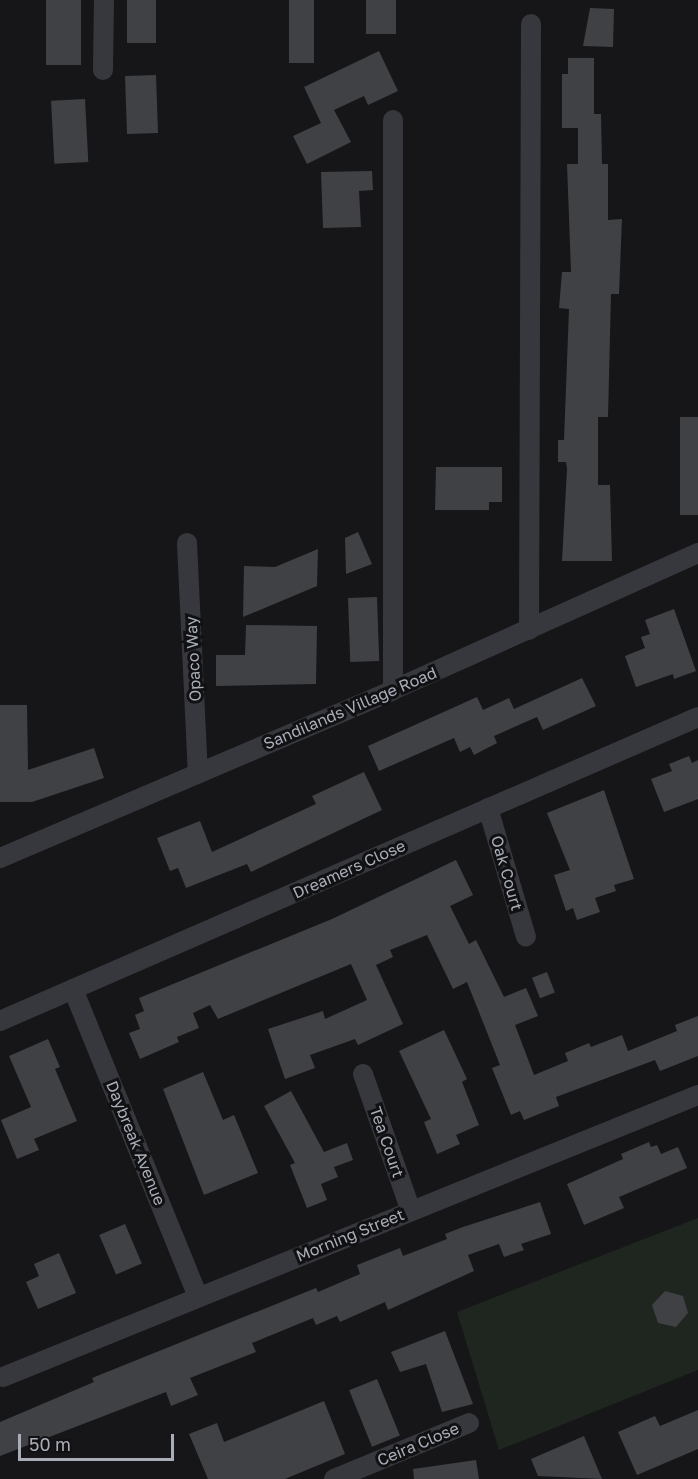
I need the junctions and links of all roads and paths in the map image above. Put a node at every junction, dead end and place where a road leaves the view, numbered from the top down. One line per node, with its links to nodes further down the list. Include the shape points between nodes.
1 (104, 0): 3 (street)
2 (531, 24): 7 (street)
3 (103, 70)
4 (393, 120): 8 (street)
5 (188, 543): 10 (street, Opaco Way)
6 (698, 553): 7 (street, Sandilands Village Road)
7 (529, 630): 8 (street, Sandilands Village Road)
8 (393, 690): 10 (street, Sandilands Village Road)
9 (698, 717): 11 (street, Dreamers Close)
10 (198, 774): 12 (street, Sandilands Village Road)
11 (488, 808): 13 (street, Oak Court); 14 (street, Dreamers Close)
12 (0, 858)
13 (526, 937)
14 (74, 989): 15 (street, Dreamers Close); 19 (street, Daybreak Avenue)
15 (0, 1021)
16 (363, 1074): 18 (street, Tea Court)
17 (698, 1095): 18 (street, Morning Street)
18 (411, 1211): 19 (street, Morning Street)
19 (198, 1297): 20 (street, Morning Street)
20 (3, 1377)
21 (469, 1423): 22 (street, Ceira Close)
22 (334, 1479)

